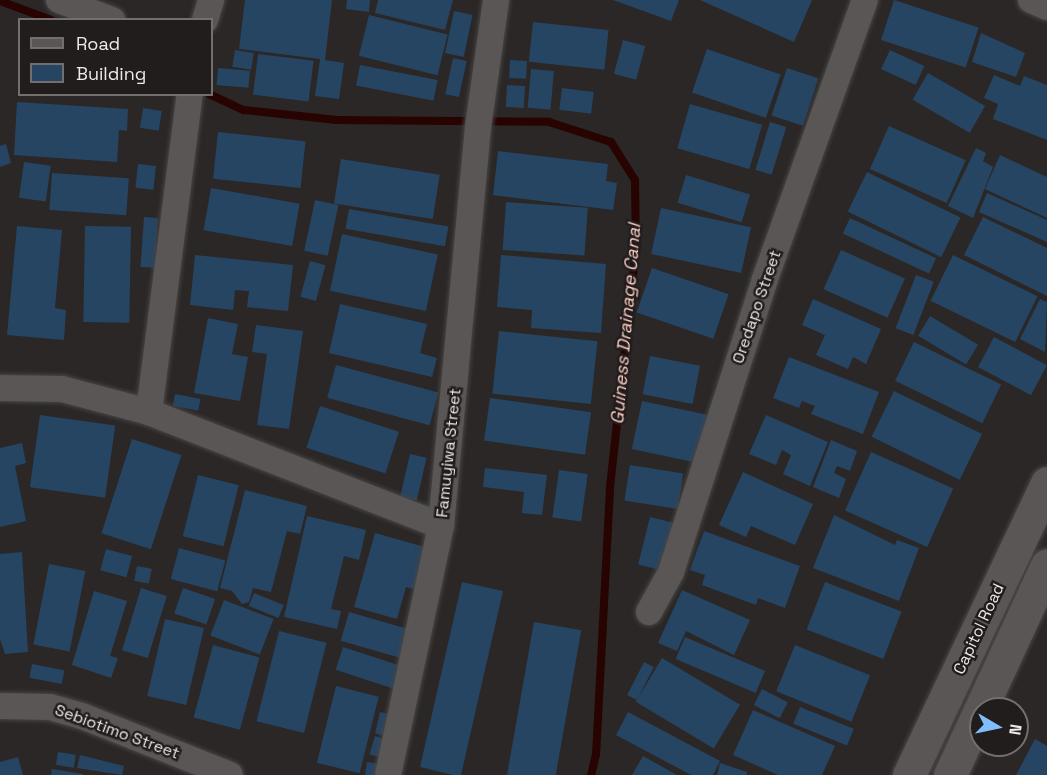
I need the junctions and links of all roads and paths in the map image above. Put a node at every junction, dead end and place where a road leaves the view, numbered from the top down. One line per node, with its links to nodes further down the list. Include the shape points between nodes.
1 (59, 0): 7 (street)
2 (211, 0): 8 (street)
3 (496, 0): 13 (street, Famuyiwa Street, via 482,86)
4 (865, 0): 15 (street, Oredapo Street, via 765,279 671,572)
5 (1031, 0): 6 (street)
6 (1047, 7)
7 (107, 18)
8 (206, 18)
9 (189, 98): 11 (street)
10 (0, 388): 11 (street, via 62,389)
11 (149, 412): 13 (street)
12 (1047, 483): 19 (main road, Capitol Road)
13 (441, 526): 18 (street, Famuyiwa Street)
14 (1047, 565): 20 (main road)
15 (649, 612)
16 (0, 706): 17 (street, Sebiotimo Street, via 50,707 82,716)
17 (231, 775)
18 (388, 775)
19 (909, 775)
20 (950, 775)

